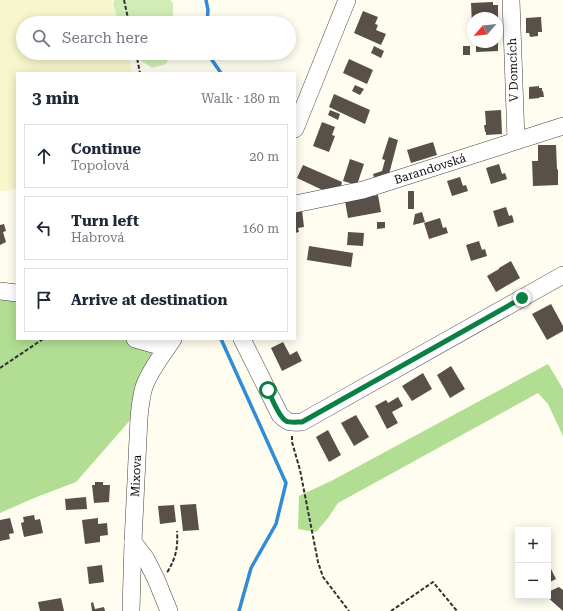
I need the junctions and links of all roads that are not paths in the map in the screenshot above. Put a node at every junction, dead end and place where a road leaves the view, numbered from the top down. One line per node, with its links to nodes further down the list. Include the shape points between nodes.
1 (347, 0): 4 (street)
2 (511, 0): 5 (street, V Domcích)
3 (563, 126): 5 (street, Barandovská)
4 (296, 127)
5 (516, 140): 6 (street, Barandovská, via 363,190)
6 (296, 204)
7 (563, 275): 11 (street, via 302,422 286,421 280,415)
8 (0, 291): 9 (street)
9 (16, 293)
10 (142, 340): 12 (street)
11 (242, 340)
12 (170, 344): 13 (street, Mixova, via 152,372 141,401)
13 (133, 542): 14 (street, Mixova); 15 (street, via 146,559)
14 (131, 611)
15 (169, 611)

